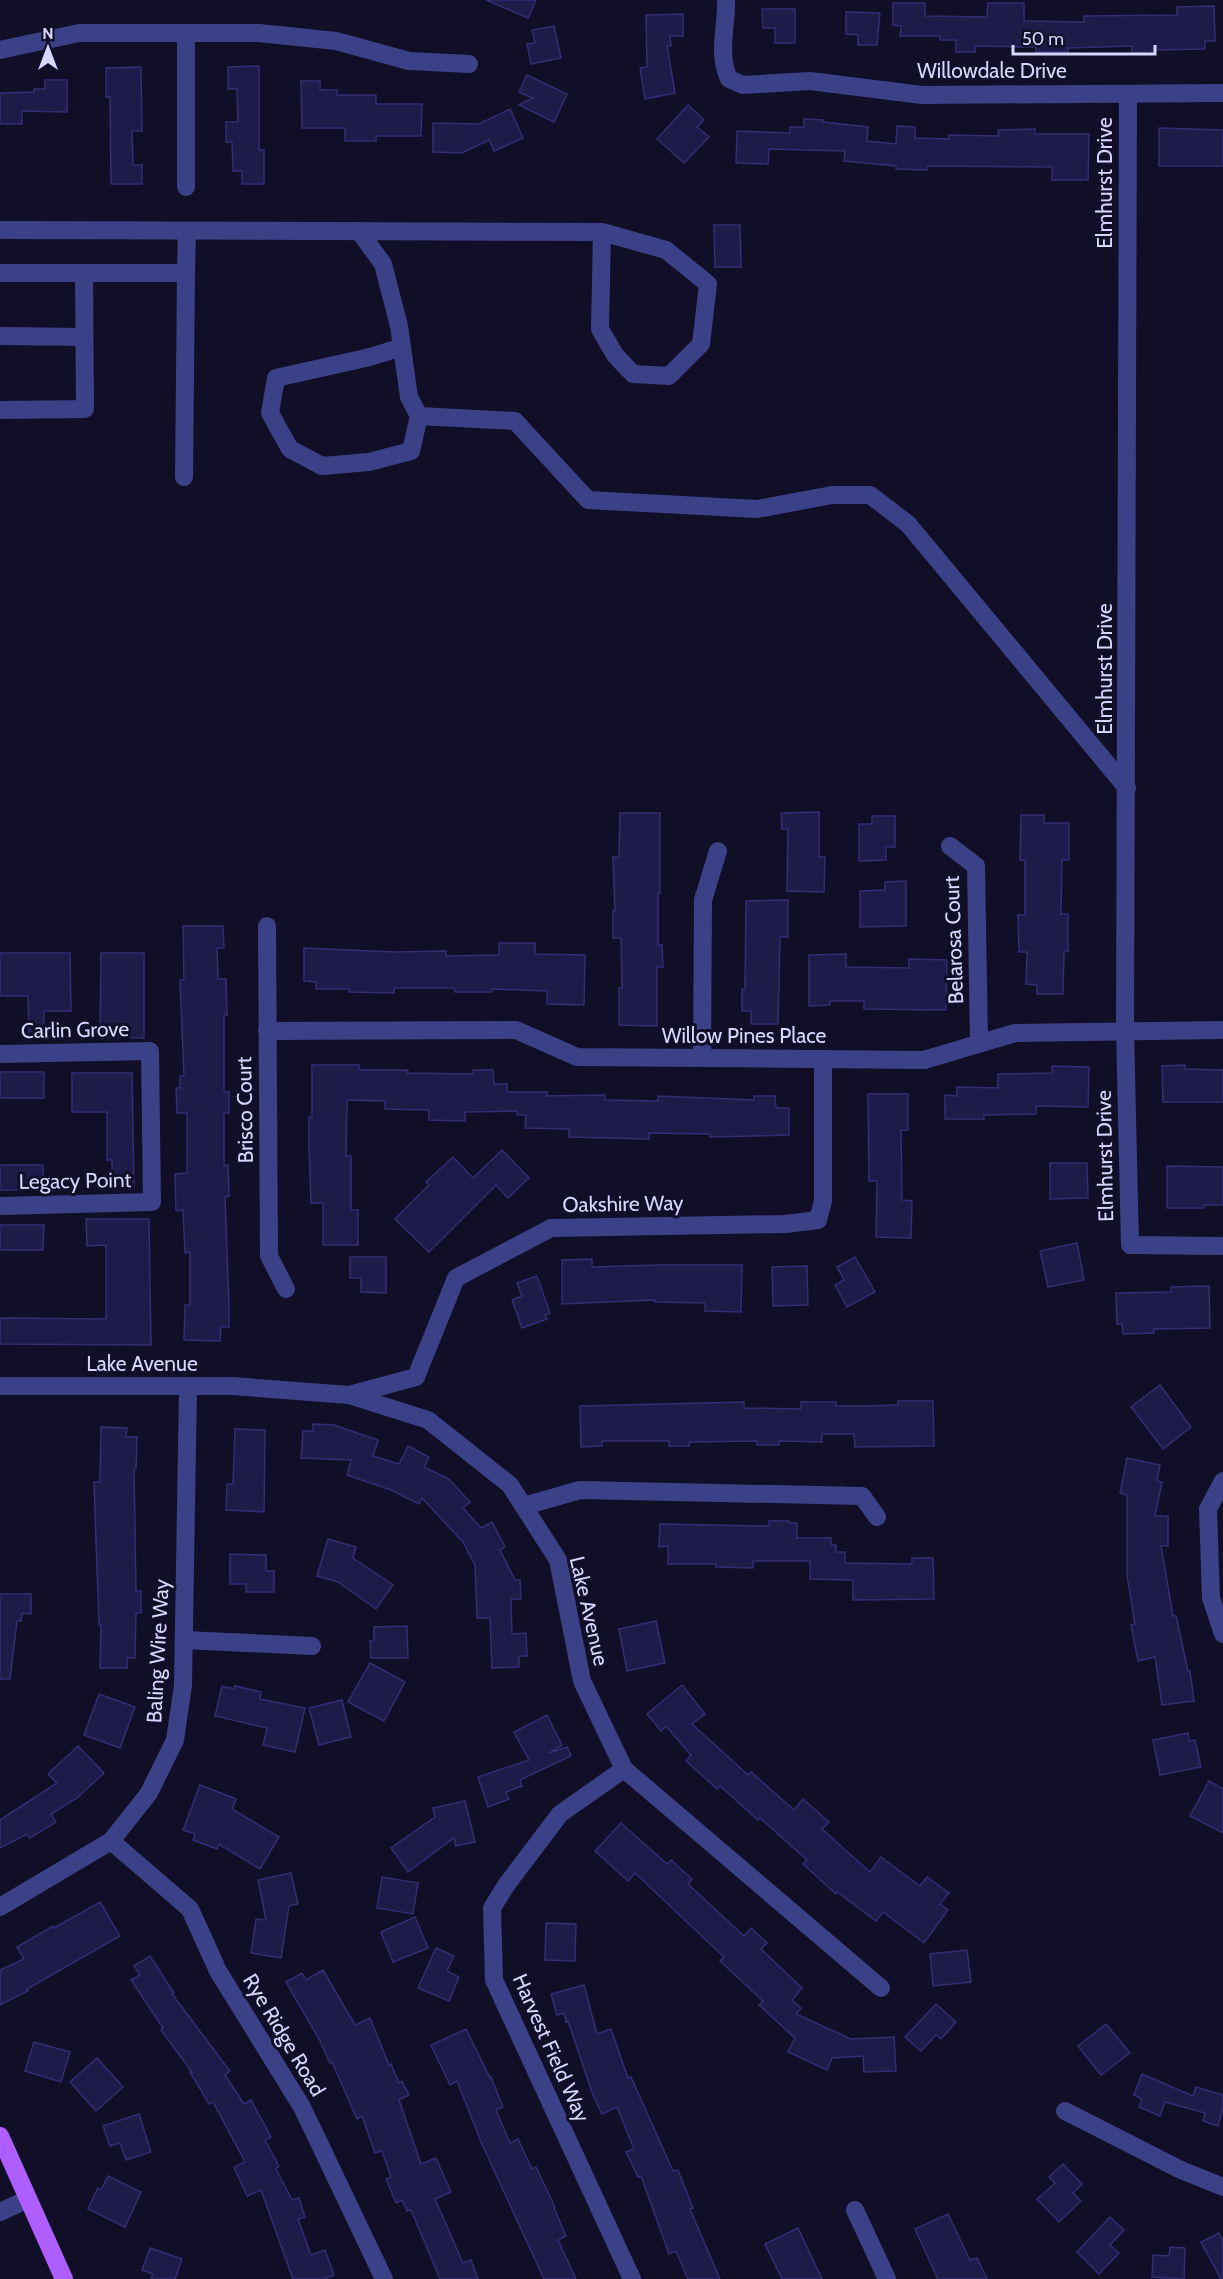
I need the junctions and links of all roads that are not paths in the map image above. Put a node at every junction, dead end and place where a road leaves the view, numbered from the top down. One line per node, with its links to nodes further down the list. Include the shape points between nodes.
1 (726, 0): 6 (street, Willowdale Drive, via 723,67 729,79 743,85 810,81 922,95)
2 (186, 34): 3 (street, via 79,33); 4 (street, via 259,33 336,41 409,61); 7 (street)
3 (0, 51)
4 (469, 64)
5 (1223, 93): 6 (street, Willowdale Drive)
6 (1128, 94): 21 (street, Elmhurst Drive)
7 (186, 187)
8 (0, 230): 9 (street)
9 (187, 231): 10 (street); 14 (street)
10 (359, 231): 11 (street); 17 (street, via 383,264)
11 (602, 232): 11 (street, via 666,250 708,284 701,344 669,376 633,374 615,355 600,329)
12 (0, 273): 13 (street)
13 (84, 273): 14 (street); 16 (street)
14 (186, 273): 20 (street)
15 (0, 336): 16 (street)
16 (84, 337): 18 (street, via 85,409)
17 (402, 347): 19 (street, via 409,397); 19 (street, via 276,378 270,413 290,449 322,466 369,462 411,451)
18 (0, 410)
19 (419, 416): 21 (street, via 515,421 588,500 757,509 832,495 870,495 908,525)
20 (184, 477)
21 (1127, 788): 26 (street, Elmhurst Drive)
22 (951, 846): 28 (street, Belarosa Court, via 976,866)
23 (718, 851): 30 (street, via 703,900)
24 (267, 926): 25 (street, Brisco Court)
25 (267, 1030): 30 (street, Willow Pines Place, via 516,1030 577,1057); 35 (street, Brisco Court, via 269,1256)
26 (1125, 1030): 27 (street, Willow Pines Place); 28 (street, Willow Pines Place, via 1016,1033); 34 (street, Elmhurst Drive, via 1130,1245)
27 (1223, 1030)
28 (979, 1044): 31 (street, Willow Pines Place, via 924,1060)
29 (0, 1054): 32 (street, Carlin Grove, via 150,1051)
30 (702, 1058): 31 (street, Willow Pines Place)
31 (824, 1059): 38 (street, Oakshire Way, via 823,1201 818,1220 785,1224 551,1228 456,1278 416,1377)
32 (152, 1202): 33 (street, Legacy Point)
33 (0, 1206)
34 (1223, 1246)
35 (286, 1288)
36 (0, 1386): 37 (street, Lake Avenue)
37 (188, 1387): 38 (street, Lake Avenue, via 232,1386); 43 (street, Baling Wire Way)
38 (350, 1395): 40 (street, Lake Avenue, via 428,1420 510,1485)
39 (1223, 1481): 42 (street, via 1208,1509 1211,1598)
40 (524, 1506): 41 (street, via 580,1490 862,1496); 45 (street, Lake Avenue, via 558,1560 582,1681)
41 (877, 1517)
42 (1223, 1634)
43 (184, 1640): 44 (street); 46 (street, Baling Wire Way, via 183,1685 175,1740 149,1793)
44 (312, 1646)
45 (624, 1769): 48 (street, Lake Avenue); 57 (street, Harvest Field Way, via 560,1814 492,1908 494,1980)
46 (111, 1841): 47 (street, Baling Wire Way); 56 (street, Rye Ridge Road, via 190,1909 218,1971 302,2107)
47 (0, 1907)
48 (881, 1988)
49 (1065, 2111): 51 (street)
50 (0, 2136): 52 (main road)
51 (1223, 2187)
52 (28, 2199): 54 (street); 55 (main road)
53 (855, 2210): 58 (street)
54 (0, 2212)
55 (64, 2279)
56 (384, 2279)
57 (632, 2279)
58 (886, 2279)

